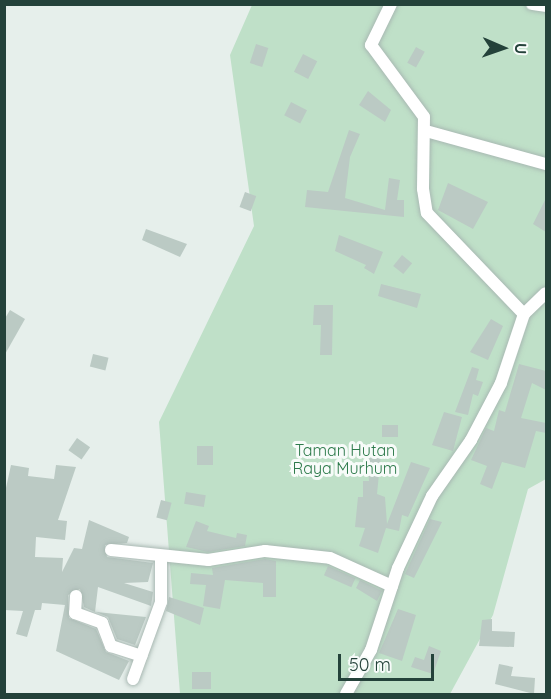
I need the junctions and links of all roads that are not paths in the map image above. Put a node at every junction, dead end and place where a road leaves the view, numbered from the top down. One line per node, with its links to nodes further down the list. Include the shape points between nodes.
1 (391, 4): 4 (street, via 371,45 421,108)
2 (532, 4): 3 (street)
3 (546, 6)
4 (426, 131): 5 (street); 7 (street, via 423,189 427,213)
5 (546, 164)
6 (546, 293): 7 (street)
7 (524, 314): 10 (street, via 501,383 471,440 432,496)
8 (111, 550): 9 (street)
9 (162, 557): 10 (street, via 208,560 265,551 330,558); 12 (street, via 161,602)
10 (392, 586): 14 (street, via 381,625)
11 (75, 596): 12 (street, via 74,613 102,623 111,646)
12 (141, 656): 13 (street)
13 (133, 679)
14 (346, 694)

